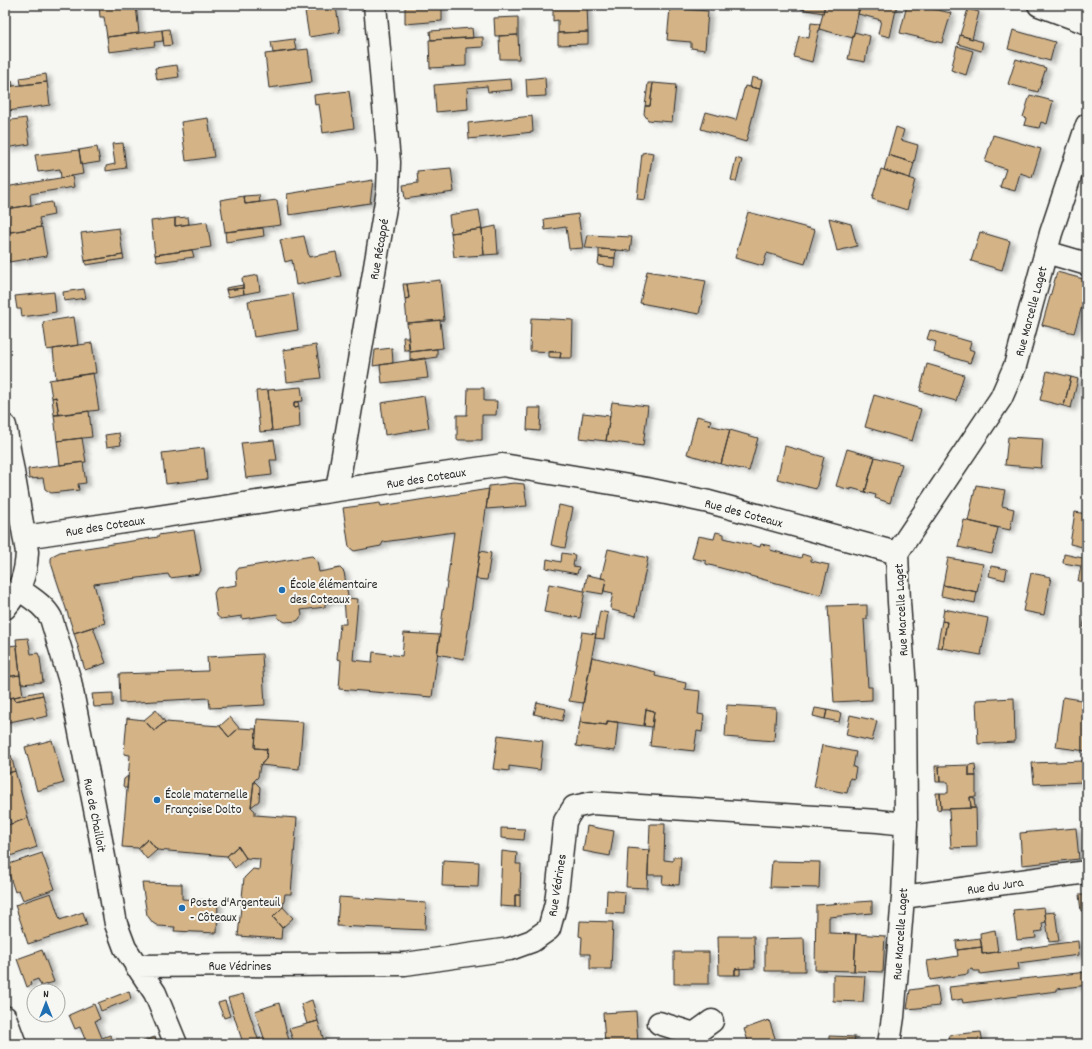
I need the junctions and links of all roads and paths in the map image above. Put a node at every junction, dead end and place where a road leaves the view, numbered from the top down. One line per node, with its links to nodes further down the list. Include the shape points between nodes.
1 (375, 5): 8 (street, Rue Récappé, via 389,162 388,190)
2 (1039, 5): 3 (street)
3 (1087, 23)
4 (1087, 125): 5 (street, Rue Marcelle Laget)
5 (1046, 252): 6 (street); 10 (street, Rue Marcelle Laget, via 1015,366 1001,398)
6 (1087, 264)
7 (5, 426): 9 (street)
8 (337, 490): 9 (street, Rue des Coteaux); 10 (street, Rue des Coteaux, via 503,465 709,502)
9 (25, 537): 11 (street, via 26,563)
10 (897, 553): 13 (street, Rue Marcelle Laget, via 905,690)
11 (19, 589): 12 (street); 16 (street, Rue de Chailloit, via 42,607 51,618 70,681 116,924 125,948)
12 (5, 608)
13 (906, 824): 15 (street, Rue Marcelle Laget); 16 (street, Rue Védrines, via 878,820 592,803 574,807 565,821 556,903 549,929 532,942 510,949 405,964)
14 (1087, 872): 15 (street, Rue du Jura)
15 (903, 897): 23 (street, Rue Marcelle Laget)
16 (136, 966): 22 (street, Rue de Chailloit, via 155,993)
17 (5, 1017): 21 (street)
18 (712, 1020): 20 (street)
19 (659, 1024): 20 (street)
20 (694, 1039)
21 (15, 1044)
22 (176, 1044)
23 (889, 1044)

